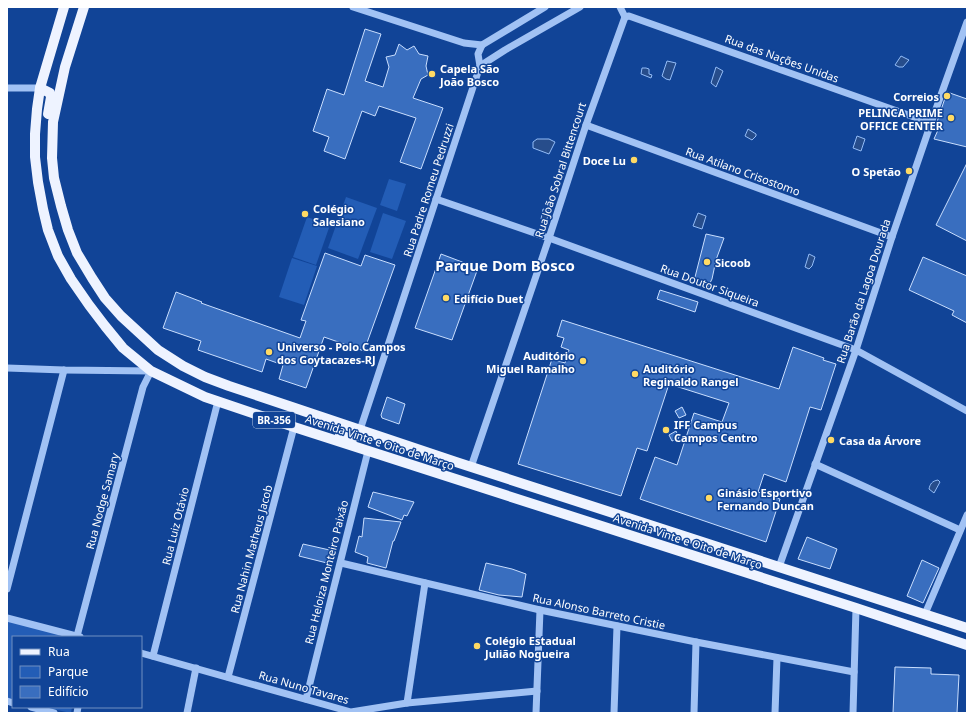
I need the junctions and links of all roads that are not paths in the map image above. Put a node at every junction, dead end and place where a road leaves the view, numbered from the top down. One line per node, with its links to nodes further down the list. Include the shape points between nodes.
1 (64, 7): 15 (main road, Avenida Vinte e Oito de Março / BR-356)
2 (84, 7): 18 (main road, Avenida Vinte e Oito de Março, via 65,67 53,122)
3 (353, 7): 10 (street)
4 (545, 7): 11 (street)
5 (580, 7): 13 (street)
6 (620, 7): 8 (street)
7 (625, 7): 8 (street)
8 (627, 16): 16 (street, Rua das Nações Unidas); 17 (street, Rua João Sobral Bittencourt)
9 (967, 22): 16 (street, Rua Barão da Lagoa Dourada)
10 (464, 43): 11 (street); 12 (street)
11 (482, 45): 12 (street)
12 (478, 54): 13 (street)
13 (480, 66): 19 (street, Rua Padre Romeu Pedruzzi)
14 (7, 88): 15 (street)
15 (40, 88): 18 (main road, via 50,93 51,97 47,137 48,168); 25 (main road, Avenida Vinte e Oito de Março / BR-356, via 34,134 35,157 43,209 58,256 71,279 105,326 123,348)
16 (931, 123): 20 (street, Rua Barão da Lagoa Dourada)
17 (586, 125): 20 (street, Rua Atilano Crisostomo); 21 (street, Rua João Sobral Bittencourt)
18 (54, 178): 30 (main road, Avenida Vinte e Oito de Março, via 77,254 105,298 158,350 205,377)
19 (436, 199): 21 (street, Rua Doutor Siqueira); 30 (street, Rua Padre Romeu Pedruzzi)
20 (892, 237): 22 (street, Rua Barão da Lagoa Dourada)
21 (549, 238): 22 (street, Rua Doutor Siqueira); 34 (street, Rua João Sobral Bittencourt)
22 (856, 350): 27 (street, Rua Doutor Siqueira); 33 (street, Rua Barão da Lagoa Dourada)
23 (7, 368): 24 (street)
24 (64, 370): 25 (street); 41 (street)
25 (151, 371): 26 (main road, Avenida Vinte e Oito de Março / BR-356); 49 (street, Rua Nodge Samary, via 143,387)
26 (218, 401): 28 (main road, Avenida Vinte e Oito de Março / BR-356); 53 (street, Rua Luiz Otávio)
27 (967, 411)
28 (276, 421): 29 (main road, Avenida Vinte e Oito de Março / BR-356); 30 (main road, via 288,420 351,439 358,435)
29 (294, 427): 31 (main road, Avenida Vinte e Oito de Março / BR-356); 57 (street, Rua Nahin Matheus Jacob)
30 (360, 430): 32 (main road, Avenida Vinte e Oito de Março)
31 (368, 451): 32 (main road, via 372,442 378,440 449,464); 37 (main road, Avenida Vinte e Oito de Março / BR-356); 38 (street, Rua Heloiza Monteiro Paixão)
32 (456, 462): 34 (main road, Avenida Vinte e Oito de Março)
33 (815, 464): 36 (street); 39 (street, Rua Barão da Lagoa Dourada)
34 (471, 467): 39 (main road, Avenida Vinte e Oito de Março)
35 (967, 515): 36 (street)
36 (960, 530): 44 (street)
37 (699, 557): 39 (main road, via 720,559 767,573 775,572); 42 (main road, Avenida Vinte e Oito de Março / BR-356)
38 (341, 563): 40 (street, Rua Alonso Barreto Cristie); 59 (street, Rua Heloiza Monteiro Paixão)
39 (779, 567): 44 (main road, Avenida Vinte e Oito de Março)
40 (425, 583): 43 (street, Rua Alonso Barreto Cristie); 60 (street)
41 (7, 589)
42 (856, 608): 51 (main road, Avenida Vinte e Oito de Março); 56 (street)
43 (540, 610): 46 (street, Rua Alonso Barreto Cristie); 58 (street)
44 (925, 614): 47 (main road, Avenida Vinte e Oito de Março)
45 (7, 618): 48 (street)
46 (618, 626): 50 (street, Rua Alonso Barreto Cristie); 66 (street)
47 (967, 628)
48 (74, 636)
49 (78, 636)
50 (696, 642): 54 (street, Rua Alonso Barreto Cristie); 67 (street)
51 (967, 645)
52 (142, 653): 53 (street, Rua Nuno Tavares)
53 (153, 656): 55 (street, Rua Nuno Tavares)
54 (777, 658): 56 (street, Rua Alonso Barreto Cristie); 68 (street)
55 (196, 668): 57 (street, Rua Nuno Tavares); 64 (street)
56 (854, 672): 69 (street)
57 (228, 677): 59 (street, Rua Nuno Tavares)
58 (536, 691): 60 (street, Rua Nuno Tavares); 65 (street)
59 (306, 699): 62 (street, Rua Nuno Tavares)
60 (407, 703): 62 (street, Rua Nuno Tavares)
61 (35, 708): 63 (street)
62 (351, 712)
63 (54, 713)
64 (187, 713)
65 (536, 713)
66 (614, 713)
67 (694, 713)
68 (775, 713)
69 (853, 713)

